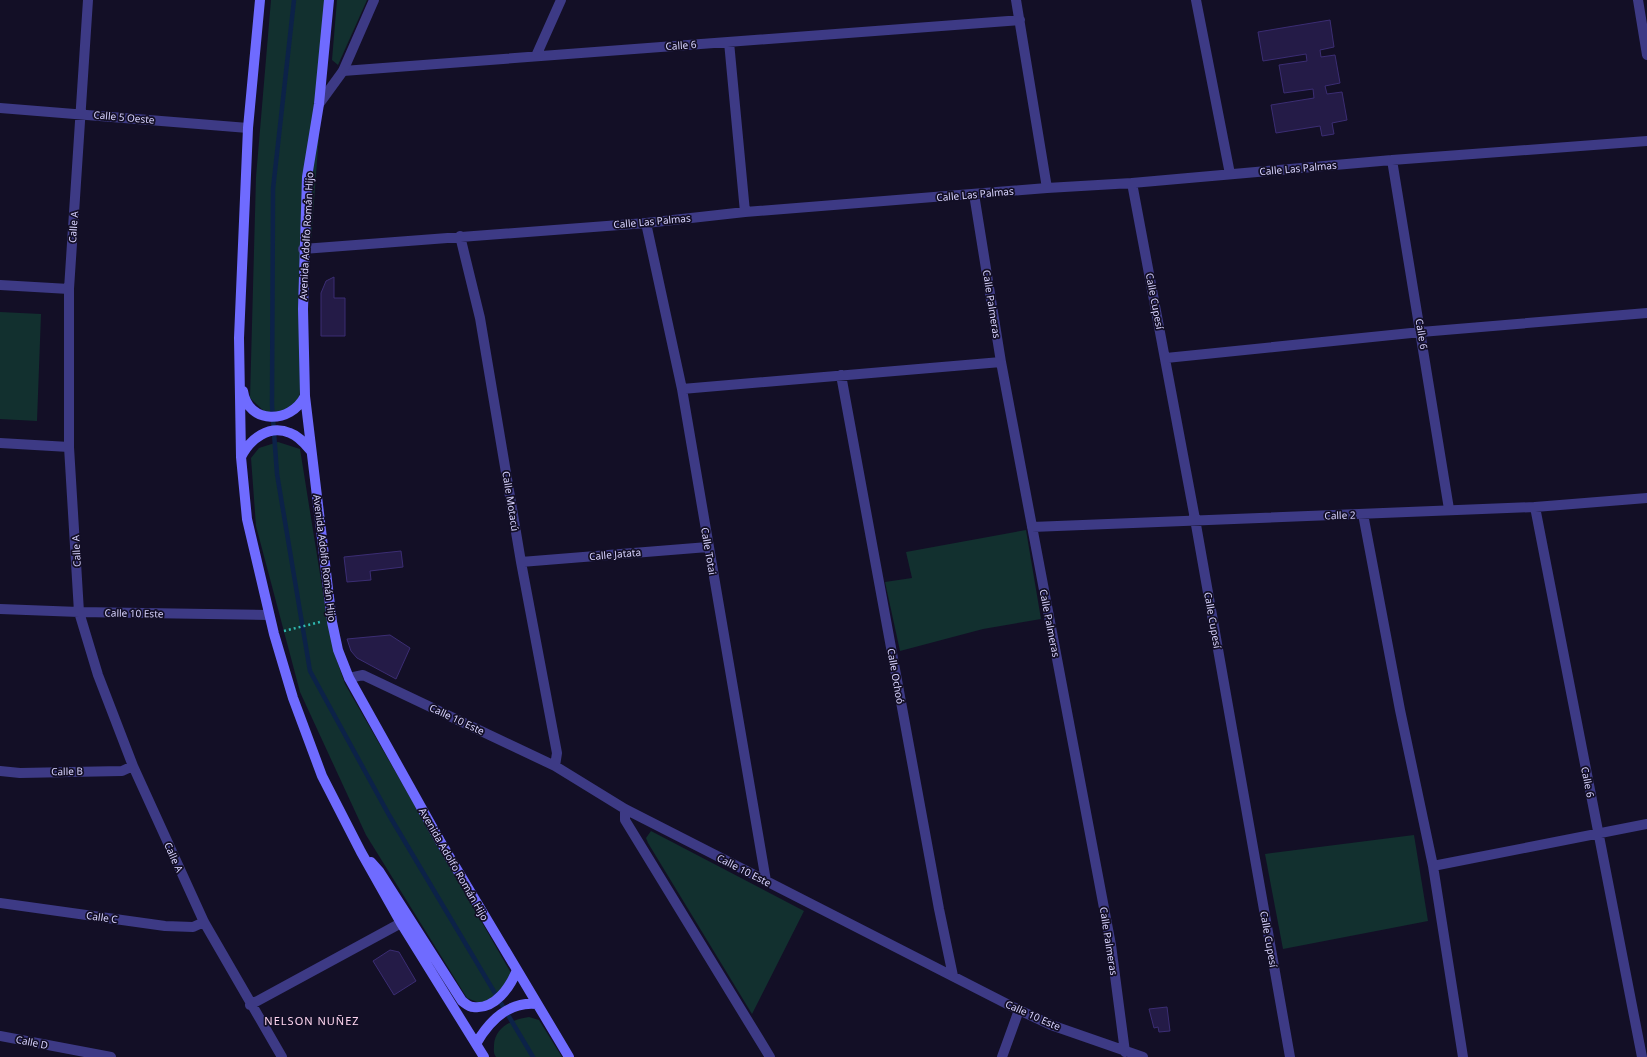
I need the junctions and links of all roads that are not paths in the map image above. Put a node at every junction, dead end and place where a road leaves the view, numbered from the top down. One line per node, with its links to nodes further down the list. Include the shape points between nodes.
1 (88, 0): 16 (street, Calle A)
2 (260, 0): 17 (main road)
3 (329, 0): 14 (main road, Avenida Adolfo Román Hijo)
4 (374, 0): 13 (street)
5 (561, 0): 12 (street)
6 (1016, 0): 9 (street)
7 (1196, 0): 20 (street)
8 (1638, 0): 11 (street)
9 (1020, 20): 10 (street, Calle 6); 22 (street)
10 (729, 42): 12 (street, Calle 6); 24 (street)
11 (1647, 55)
12 (536, 56): 13 (street, Calle 6)
13 (343, 71): 14 (street)
14 (319, 104): 27 (main road, Avenida Adolfo Román Hijo, via 307,178)
15 (0, 108): 16 (street, Calle 5 Oeste)
16 (80, 114): 17 (street, Calle 5 Oeste); 29 (street, Calle A)
17 (248, 128): 32 (main road)
18 (1647, 141): 19 (street, Calle Las Palmas)
19 (1392, 160): 20 (street, Calle Las Palmas); 31 (street, Calle 6)
20 (1230, 174): 21 (street, Calle Las Palmas)
21 (1132, 183): 22 (street, Calle Las Palmas); 33 (street, Calle Cupesí)
22 (1047, 188): 23 (street, Calle Las Palmas)
23 (974, 194): 24 (street, Calle Las Palmas); 34 (street, Calle Palmeras)
24 (745, 212): 25 (street, Calle Las Palmas)
25 (646, 223): 26 (street, Calle Las Palmas); 36 (street, Calle Totai)
26 (460, 236): 27 (street, Calle Las Palmas); 49 (street, Calle Motacú, via 480,318)
27 (303, 249): 37 (main road, Avenida Adolfo Román Hijo)
28 (0, 285): 29 (street)
29 (69, 289): 39 (street, Calle A)
30 (1647, 313): 31 (street)
31 (1421, 332): 33 (street); 44 (street, Calle 6)
32 (239, 338): 37 (main road, via 243,356 243,392 246,403 253,412 267,417 284,416 294,410); 41 (main road)
33 (1166, 358): 46 (street, Calle Cupesí)
34 (1001, 362): 35 (street); 47 (street, Calle Palmeras)
35 (841, 376): 36 (street); 67 (street, Calle Ochoó, via 937,902)
36 (682, 389): 48 (street, Calle Totai)
37 (303, 399): 40 (main road, Avenida Adolfo Román Hijo)
38 (0, 443): 39 (street)
39 (70, 447): 51 (street, Calle A)
40 (308, 448): 41 (main road, via 289,432 276,430 254,438); 53 (main road, Avenida Adolfo Román Hijo, via 332,622 338,650)
41 (241, 457): 52 (main road, via 247,519)
42 (1647, 498): 43 (street, Calle 2)
43 (1535, 507): 44 (street, Calle 2); 59 (street, Calle 6)
44 (1450, 509): 45 (street, Calle 2)
45 (1363, 514): 46 (street, Calle 2); 61 (street)
46 (1195, 519): 47 (street, Calle 2); 81 (street, Calle Cupesí)
47 (1032, 527): 73 (street, Calle Palmeras, via 1111,946)
48 (708, 546): 49 (street, Calle Jatata); 62 (street, Calle Totai)
49 (521, 562): 55 (street, Calle Motacú, via 557,753)
50 (0, 609): 51 (street, Calle 10 Este)
51 (79, 612): 52 (street, Calle 10 Este); 54 (street, Calle A, via 98,675)
52 (268, 615): 60 (main road, via 322,776)
53 (349, 678): 55 (street, Calle 10 Este, via 363,675); 66 (main road, Avenida Adolfo Román Hijo)
54 (133, 766): 56 (street, Calle B, via 122,771); 64 (street, Calle A)
55 (555, 766): 57 (street, Calle 10 Este)
56 (0, 771)
57 (625, 809): 62 (street, Calle 10 Este); 78 (street, via 625,820)
58 (1647, 824): 59 (street)
59 (1598, 833): 61 (street); 83 (street, Calle 6)
60 (361, 852): 65 (main road); 66 (main road, via 379,871 462,1001 472,1008 494,1002 505,993)
61 (1433, 866): 82 (street)
62 (766, 881): 67 (street, Calle 10 Este)
63 (0, 903): 64 (street, Calle C, via 165,926 193,926)
64 (204, 922): 69 (street, Calle A)
65 (401, 923): 69 (street); 72 (main road)
66 (517, 970): 68 (main road, Avenida Adolfo Román Hijo)
67 (953, 976): 70 (street, Calle 10 Este)
68 (537, 1004): 72 (main road, via 526,1003 502,1014 484,1030); 77 (main road, Avenida Adolfo Román Hijo)
69 (250, 1005): 75 (street, Calle A)
70 (1019, 1010): 73 (street, Calle 10 Este, via 1051,1025); 79 (street)
71 (0, 1036): 74 (street, Calle D)
72 (476, 1044): 76 (main road)
73 (1125, 1052): 80 (street, Calle 10 Este)
74 (111, 1057)
75 (282, 1057)
76 (484, 1057)
77 (569, 1057)
78 (770, 1057)
79 (1002, 1057)
80 (1143, 1057)
81 (1290, 1057)
82 (1463, 1057)
83 (1642, 1057)

